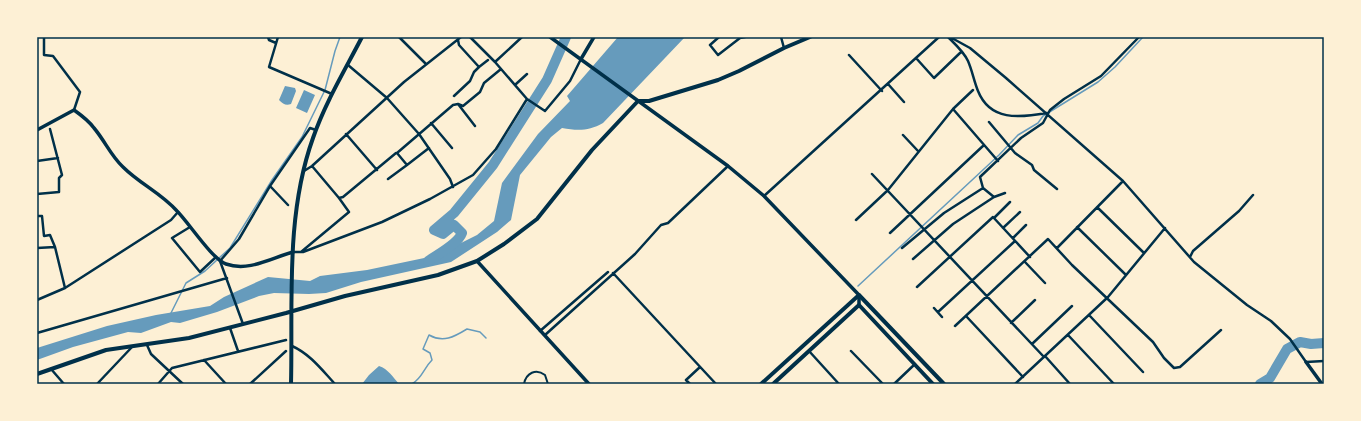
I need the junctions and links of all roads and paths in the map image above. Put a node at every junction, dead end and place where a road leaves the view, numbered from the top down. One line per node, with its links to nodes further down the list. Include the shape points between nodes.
1 (44, 37): 44 (street, via 44,55 53,56 80,92)
2 (268, 37): 19 (street)
3 (278, 37): 19 (street)
4 (362, 37): 28 (main road)
5 (399, 37): 27 (street)
6 (461, 37): 18 (street)
7 (470, 37): 26 (street)
8 (522, 37): 26 (street)
9 (550, 37): 24 (street)
10 (594, 37): 24 (street)
11 (718, 37): 12 (street, via 710,45 718,54)
12 (745, 37)
13 (781, 37): 20 (street)
14 (810, 37): 20 (main road)
15 (939, 37): 23 (street)
16 (949, 37): 21 (street); 45 (street, via 970,48)
17 (1140, 37): 45 (street, via 1101,76 1064,99)
18 (458, 40): 27 (street); 29 (street, via 459,45)
19 (276, 43): 36 (street, via 269,68)
20 (784, 48): 40 (main road, via 707,84 649,101)
21 (961, 52): 23 (street, via 934,78); 45 (street, via 968,60 983,102 991,110 1004,115)
22 (849, 55): 34 (street)
23 (916, 58): 33 (street)
24 (581, 59): 39 (street, via 570,81 545,111); 40 (street)
25 (488, 60): 29 (street)
26 (495, 62): 30 (street)
27 (426, 64): 38 (street)
28 (348, 65): 36 (main road); 38 (street)
29 (478, 67): 37 (street, via 470,82)
30 (501, 69): 32 (street); 42 (street, via 463,106)
31 (527, 74): 32 (street)
32 (516, 84): 39 (street)
33 (888, 84): 34 (street); 41 (street)
34 (882, 90): 80 (street)
35 (973, 90): 43 (street)
36 (332, 94): 51 (main road)
37 (454, 96)
38 (387, 98): 52 (street); 53 (street)
39 (527, 99): 73 (street, via 483,166)
40 (638, 101): 66 (street); 114 (main road, via 592,150 533,223)
41 (904, 102)
42 (458, 104): 47 (street, via 453,105); 48 (street)
43 (953, 109): 55 (street); 59 (street)
44 (74, 110): 50 (street); 86 (street, via 94,128 121,166)
45 (1048, 115): 56 (street, via 1040,126); 71 (street)
46 (989, 122): 56 (street)
47 (431, 124): 53 (street); 58 (street)
48 (476, 126)
49 (50, 129): 61 (street)
50 (37, 130)
51 (316, 130): 68 (main road); 72 (street, via 310,128)
52 (346, 134): 65 (street); 67 (street)
53 (419, 134): 57 (street); 60 (street)
54 (903, 135): 59 (street)
55 (984, 144): 62 (street); 88 (street)
56 (1011, 147): 62 (street); 75 (street)
57 (429, 148): 64 (street); 73 (street)
58 (452, 148)
59 (918, 151): 76 (street)
60 (397, 153): 64 (street); 67 (street)
61 (58, 158): 63 (street); 78 (street, via 62,175 59,178 59,192)
62 (997, 160): 74 (street, via 980,177)
63 (37, 161)
64 (406, 165): 70 (street)
65 (312, 166): 68 (street); 82 (street)
66 (728, 166): 80 (street); 117 (street, via 668,223 661,225 635,254)
67 (377, 170): 82 (street)
68 (303, 171): 106 (main road, via 293,235)
69 (872, 174): 76 (street)
70 (388, 179)
71 (1123, 181): 85 (street); 96 (street)
72 (270, 186): 84 (street); 112 (street, via 239,240)
73 (453, 187): 107 (street, via 382,222)
74 (983, 188): 81 (street); 97 (street)
75 (1057, 189)
76 (888, 190): 88 (street); 91 (street)
77 (1005, 192): 81 (street)
78 (37, 194)
79 (1253, 195): 111 (street, via 1239,211 1193,251)
80 (764, 196): 124 (street)
81 (994, 197): 100 (street, via 958,220)
82 (339, 198): 107 (street, via 348,212)
83 (1010, 202): 90 (street)
84 (288, 206)
85 (1097, 207): 94 (street); 108 (street)
86 (178, 211): 93 (street); 122 (street, via 171,220)
87 (1020, 212): 95 (street)
88 (910, 213): 97 (street); 98 (street)
89 (37, 216): 102 (street, via 42,216 44,236 50,235)
90 (994, 218): 95 (street); 109 (street)
91 (856, 220)
92 (1026, 225): 99 (street)
93 (190, 227): 112 (street); 112 (street, via 172,238 200,272)
94 (1077, 227): 105 (street); 118 (street)
95 (1003, 228): 99 (street)
96 (1165, 228): 108 (street); 111 (street)
97 (924, 229): 100 (street); 104 (street)
98 (890, 233)
99 (1012, 238): 101 (street)
100 (934, 240): 109 (street); 113 (street)
101 (1015, 241): 110 (street); 120 (street)
102 (55, 247): 103 (street); 122 (street)
103 (37, 248)
104 (902, 248)
105 (1056, 248): 110 (street, via 1048,239); 126 (street)
106 (293, 252): 107 (street); 112 (street, via 246,267 226,264); 131 (main road)
107 (300, 252)
108 (1144, 254): 118 (street)
109 (950, 257): 120 (street); 123 (street)
110 (1030, 257): 115 (street)
111 (1190, 257): 158 (street, via 1247,305 1266,316 1290,339)
112 (218, 259): 119 (street)
113 (913, 259)
114 (477, 261): 131 (main road, via 438,275); 142 (street)
115 (1025, 262): 121 (street); 125 (street)
116 (608, 272): 142 (street)
117 (613, 273): 145 (street); 160 (street)
118 (1126, 275): 126 (street)
119 (227, 279): 137 (street); 143 (street)
120 (972, 281): 125 (street); 133 (street)
121 (1045, 283)
122 (65, 288): 127 (street)
123 (917, 288)
124 (859, 295): 129 (street); 179 (main road); 185 (main road)
125 (987, 297): 135 (street); 138 (street)
126 (1108, 297): 134 (street); 141 (street, via 1153,342 1174,368 1180,367)
127 (37, 300)
128 (1035, 300): 138 (street)
129 (859, 305): 151 (main road); 159 (main road)
130 (1072, 306): 147 (street)
131 (292, 308): 137 (main road); 150 (main road)
132 (934, 308): 133 (street)
133 (938, 312): 136 (street)
134 (1088, 315): 144 (street); 163 (street)
135 (966, 316): 139 (street); 165 (street)
136 (942, 317)
137 (243, 323): 140 (main road)
138 (1011, 323): 147 (street)
139 (955, 326)
140 (230, 328): 148 (main road); 152 (street)
141 (1221, 330)
142 (540, 332): 145 (street)
143 (37, 333)
144 (1068, 335): 155 (street); 188 (street)
145 (544, 336): 176 (street)
146 (286, 340): 152 (street)
147 (1032, 344): 155 (street)
148 (147, 345): 149 (main road); 162 (street, via 151,354)
149 (132, 346): 161 (main road, via 106,350); 168 (street)
150 (292, 346): 166 (street, via 315,362); 173 (main road)
151 (809, 350): 180 (main road); 181 (street)
152 (238, 351): 156 (street)
153 (286, 351): 172 (street)
154 (851, 351): 182 (street)
155 (1045, 357): 165 (street); 187 (street)
156 (204, 360): 162 (street); 171 (street)
157 (1324, 361): 158 (street)
158 (1306, 362): 189 (street)
159 (915, 364): 183 (street); 184 (main road)
160 (700, 367): 177 (street, via 686,380); 178 (street)
161 (51, 369): 164 (main road); 167 (street)
162 (169, 371): 169 (street); 170 (street)
163 (1143, 372)
164 (37, 374)
165 (1023, 377): 186 (street)
166 (333, 383)
167 (64, 384)
168 (97, 384)
169 (158, 384)
170 (183, 384)
171 (226, 384)
172 (250, 384)
173 (291, 384)
174 (524, 384): 175 (street, via 530,373 538,372 545,375)
175 (548, 384)
176 (589, 384)
177 (690, 384)
178 (716, 384)
179 (761, 384)
180 (773, 384)
181 (840, 384)
182 (883, 384)
183 (894, 384)
184 (933, 384)
185 (944, 384)
186 (1015, 384)
187 (1070, 384)
188 (1114, 384)
189 (1322, 384)

